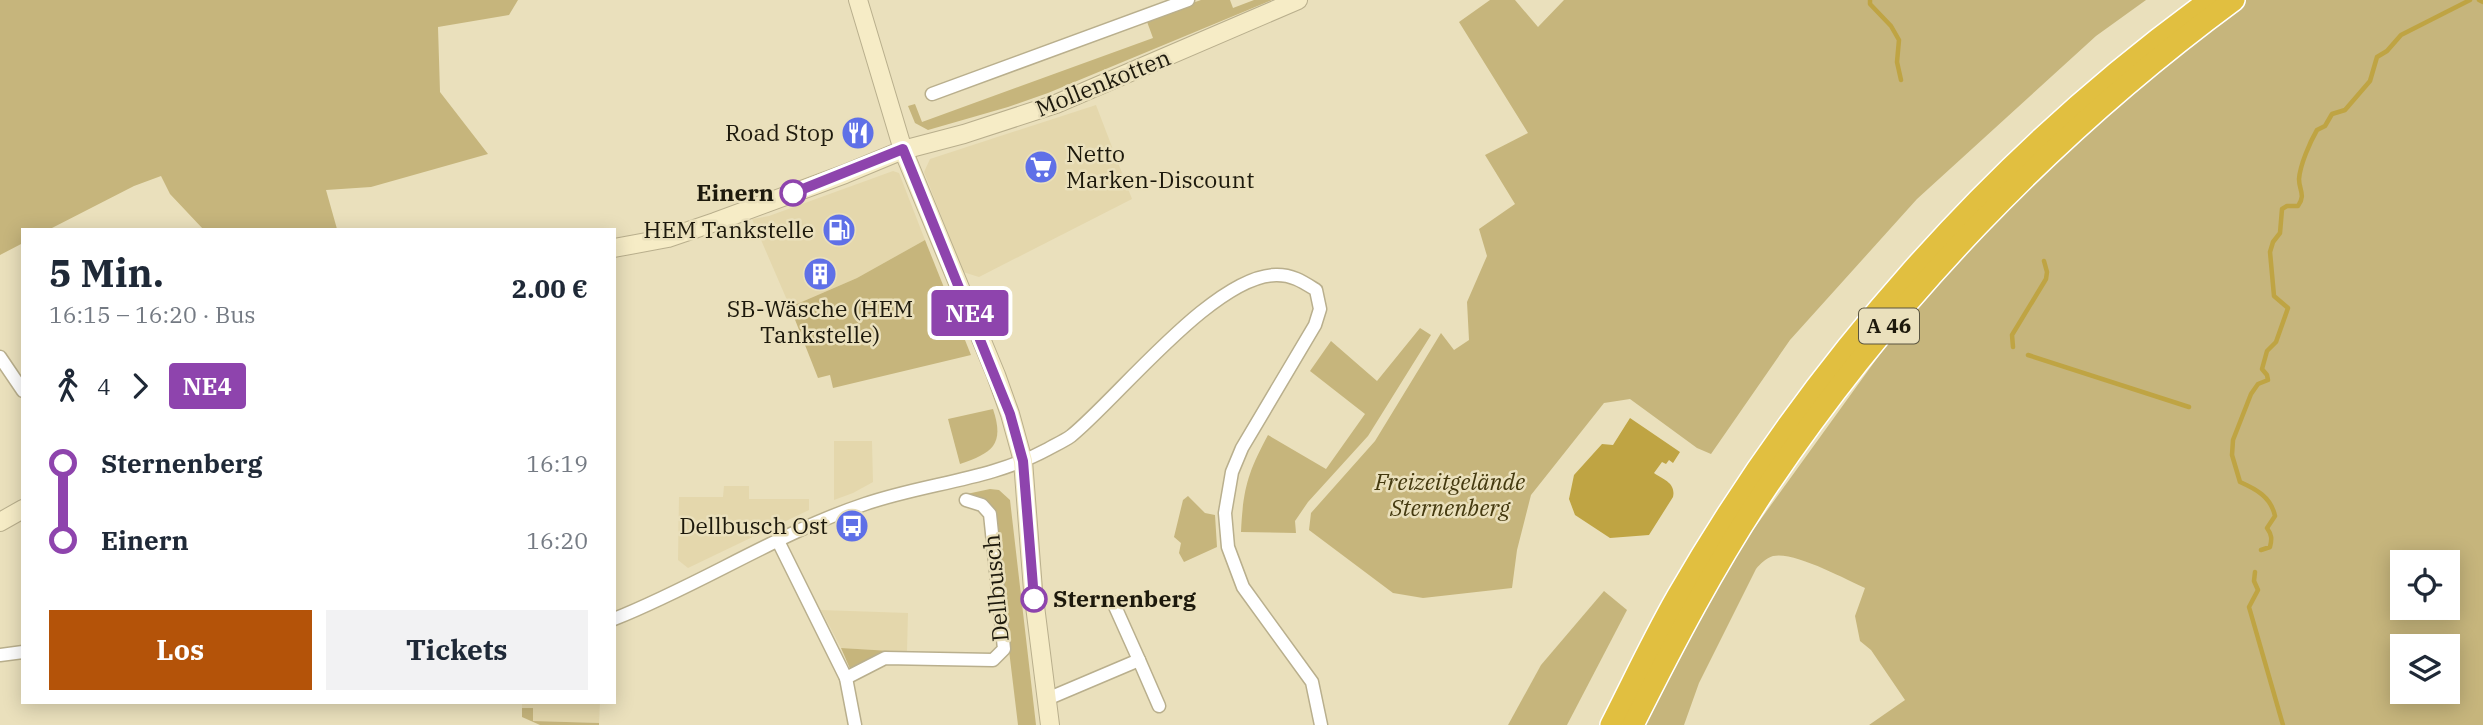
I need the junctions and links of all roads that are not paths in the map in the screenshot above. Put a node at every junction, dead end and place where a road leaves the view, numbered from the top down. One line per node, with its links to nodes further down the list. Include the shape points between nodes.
1 (858, 0): 7 (main road)
2 (1188, 0): 6 (street)
3 (1298, 0): 7 (main road, Mollenkotten, via 1056,104)
4 (2210, 0): 27 (highway, A 46, via 2119,70 2017,163 1860,333 1787,428 1709,543 1675,599)
5 (2234, 0): 28 (highway, A 46, via 2080,125 2010,193 1889,326 1827,402 1764,492 1699,599)
6 (932, 94)
7 (903, 149): 8 (main road, via 715,222 668,238); 11 (main road, via 996,375)
8 (616, 248)
9 (0, 357): 10 (street)
10 (21, 388)
11 (1023, 461): 15 (street, via 866,503); 22 (main road); 26 (street, via 1069,438 1153,354 1235,289 1277,275 1297,278 1316,290 1320,309 1315,325 1242,448 1232,472 1225,513 1228,547 1243,587 1312,682)
12 (966, 500): 21 (street, Dellbusch, via 982,505 990,514 1004,649 993,660 885,658)
13 (21, 510): 14 (main road)
14 (0, 522)
15 (778, 541): 17 (street); 21 (street)
16 (1113, 602): 20 (street)
17 (616, 618)
18 (21, 652): 19 (street)
19 (0, 654)
20 (1139, 660): 22 (street); 23 (street)
21 (846, 678): 24 (street)
22 (1047, 699): 25 (main road)
23 (1159, 705)
24 (855, 725)
25 (1050, 725)
26 (1321, 725)
27 (1612, 725)
28 (1633, 725)

